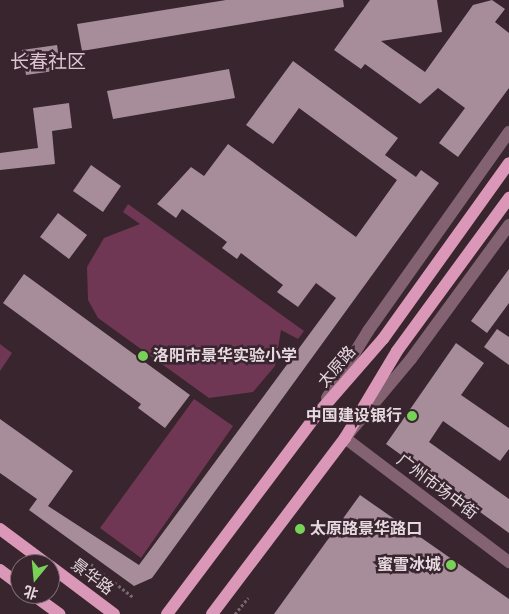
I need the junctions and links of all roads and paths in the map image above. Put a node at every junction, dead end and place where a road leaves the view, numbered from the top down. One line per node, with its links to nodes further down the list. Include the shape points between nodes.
1 (509, 132): 5 (street, via 368,332)
2 (509, 163): 5 (main road, 太原路, via 383,339)
3 (509, 198): 6 (main road, via 397,350)
4 (509, 225): 6 (street, via 411,359)
5 (314, 418): 17 (main road, 太原路)
6 (345, 438): 9 (street, 广州市场中街); 18 (main road)
7 (0, 529): 8 (main road, 景华路)
8 (34, 554)
9 (509, 562)
10 (91, 564): 12 (path)
11 (60, 574): 16 (main road, 景华路)
12 (133, 597)
13 (248, 598): 19 (path)
14 (46, 604): 15 (main road)
15 (60, 614)
16 (114, 614)
17 (167, 614)
18 (212, 614)
19 (235, 614)

